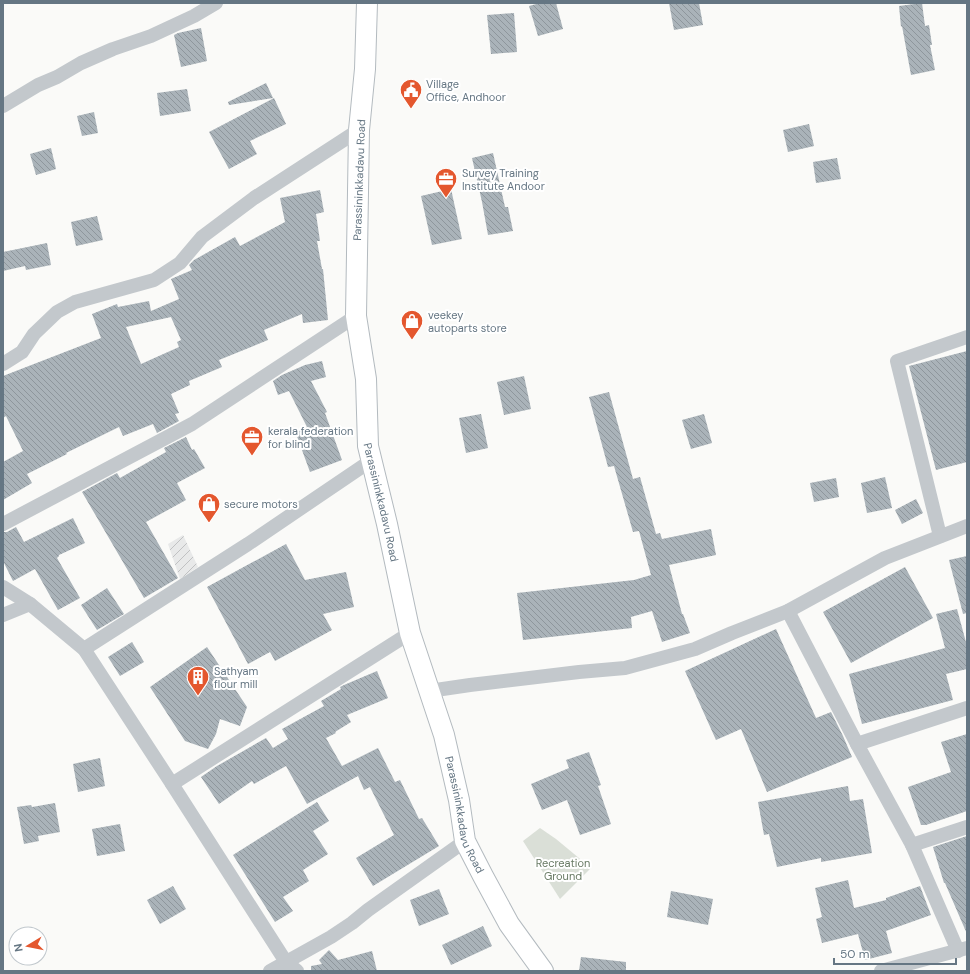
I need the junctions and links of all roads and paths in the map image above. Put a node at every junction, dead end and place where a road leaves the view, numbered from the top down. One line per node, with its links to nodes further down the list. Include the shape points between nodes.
1 (216, 3): 3 (street, via 151,36 81,63)
2 (367, 3): 4 (main road, Parassininkkadavu Road, via 365,69)
3 (3, 106)
4 (359, 130): 5 (main road, Parassininkkadavu Road); 7 (street, via 254,198 202,237 180,263 154,280 75,302 57,312 34,334 22,352)
5 (356, 316): 8 (main road, Parassininkkadavu Road, via 366,379 368,446); 9 (street, via 192,424)
6 (967, 337): 11 (street, via 897,361)
7 (3, 364)
8 (372, 460): 16 (main road, Parassininkkadavu Road); 17 (street, via 248,544)
9 (3, 524)
10 (967, 526): 11 (street)
11 (940, 536): 14 (street, via 885,558)
12 (3, 587): 13 (street)
13 (30, 604): 15 (street); 17 (street)
14 (788, 611): 18 (street, via 695,649 625,668); 20 (street)
15 (3, 615)
16 (410, 633): 18 (main road, Parassininkkadavu Road); 21 (street)
17 (84, 649): 21 (street)
18 (429, 691): 23 (main road, Parassininkkadavu Road, via 444,735 459,800)
19 (967, 708): 20 (street)
20 (857, 744): 24 (street)
21 (172, 784): 26 (street)
22 (967, 827): 24 (street)
23 (465, 841): 26 (street, via 336,934); 29 (main road, Parassininkkadavu Road, via 509,924)
24 (912, 844): 25 (street)
25 (963, 949): 30 (street)
26 (286, 962): 27 (street); 28 (street)
27 (270, 971)
28 (297, 971)
29 (543, 971)
30 (881, 971)

